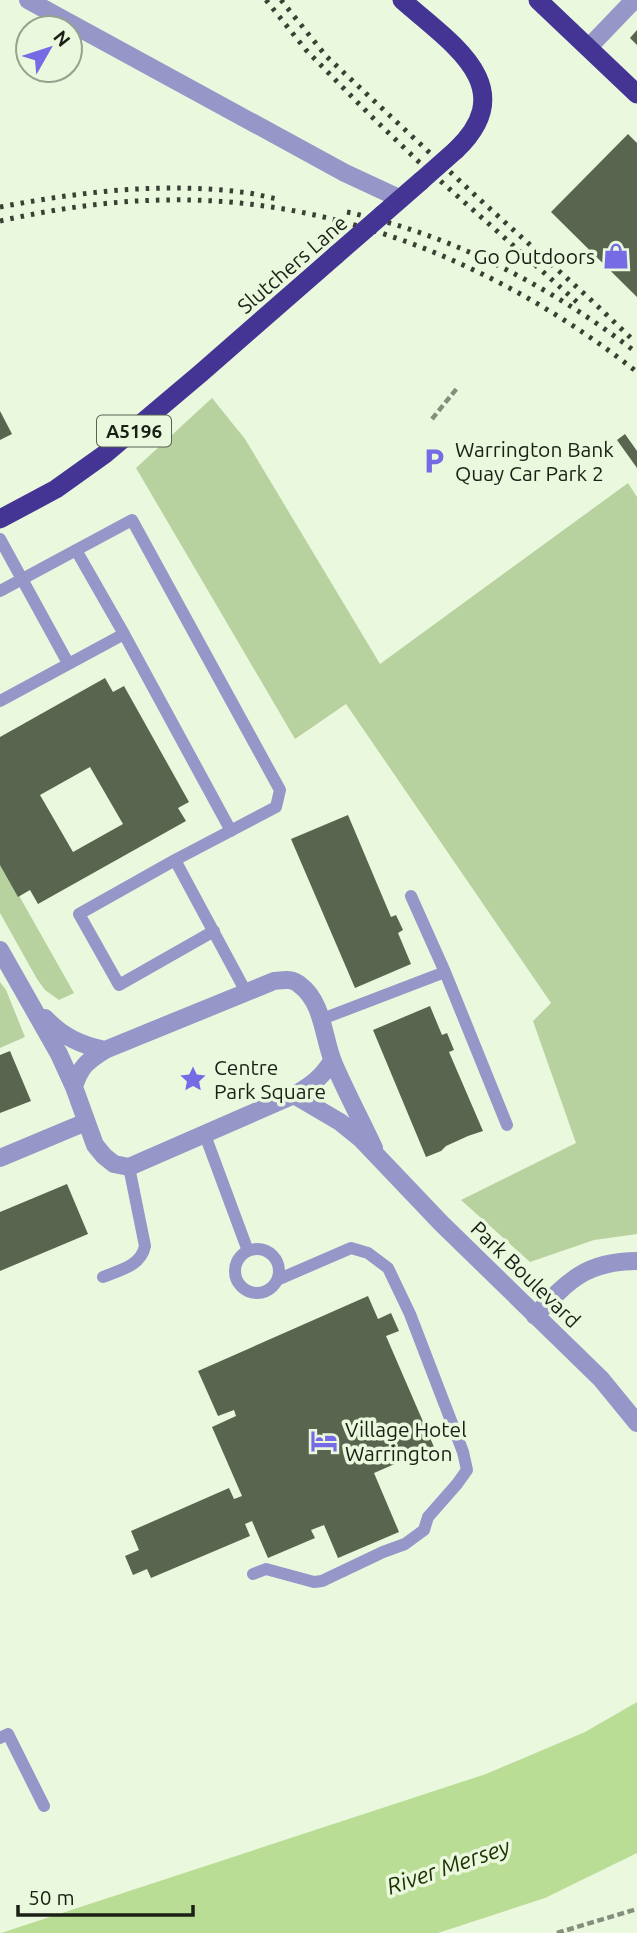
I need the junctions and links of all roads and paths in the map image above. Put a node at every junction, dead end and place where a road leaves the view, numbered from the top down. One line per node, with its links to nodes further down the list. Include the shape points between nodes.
1 (28, 0): 7 (street)
2 (402, 0): 7 (highway, Slutchers Lane / A5196, bridge, via 463,54 479,78 484,102 471,134)
3 (538, 0): 5 (highway)
4 (635, 0): 5 (street)
5 (589, 47): 6 (highway)
6 (637, 94)
7 (401, 199): 10 (highway, Slutchers Lane / A5196, bridge, via 105,454 56,489)
8 (458, 387): 9 (path)
9 (432, 419)
10 (0, 519)
11 (0, 539): 13 (lane)
12 (76, 550): 13 (lane); 15 (lane); 18 (lane, via 132,520 279,790 276,807)
13 (21, 579): 14 (lane); 16 (lane)
14 (0, 591)
15 (124, 634): 16 (lane); 18 (lane)
16 (68, 663): 17 (lane)
17 (0, 701)
18 (231, 831): 19 (lane)
19 (175, 860): 21 (lane); 21 (lane, via 79,914 119,985)
20 (411, 896): 23 (lane)
21 (215, 932): 24 (lane)
22 (0, 950): 25 (street)
23 (445, 972): 26 (lane); 32 (lane)
24 (246, 992): 26 (street, via 288,979 307,992); 27 (street)
25 (29, 1002): 27 (street, via 71,1040); 29 (street)
26 (322, 1019): 28 (street)
27 (105, 1050): 29 (street, via 79,1071)
28 (332, 1061): 30 (street, via 323,1075); 35 (street, Park Boulevard)
29 (74, 1087): 31 (street)
30 (294, 1096): 33 (street); 35 (street, Park Boulevard, via 340,1122)
31 (86, 1122): 34 (street); 36 (street, via 104,1156)
32 (507, 1125)
33 (205, 1135): 36 (street); 37 (lane)
34 (0, 1158)
35 (380, 1161): 41 (street, Park Boulevard)
36 (129, 1167): 39 (lane, via 143,1255)
37 (248, 1251): 40 (lane, via 270,1252 278,1265); 40 (lane, via 236,1266 241,1286 260,1292)
38 (637, 1261): 41 (street, via 616,1261 582,1274)
39 (103, 1277)
40 (277, 1280): 43 (lane, via 351,1248 388,1268 410,1314 467,1469 428,1517 424,1530 405,1544 322,1581 266,1569)
41 (535, 1316): 42 (street, Park Boulevard, via 601,1379)
42 (637, 1423)
43 (253, 1574)
44 (0, 1738): 45 (lane, via 8,1734)
45 (44, 1806)
46 (637, 1909): 47 (path)
47 (557, 1933)

